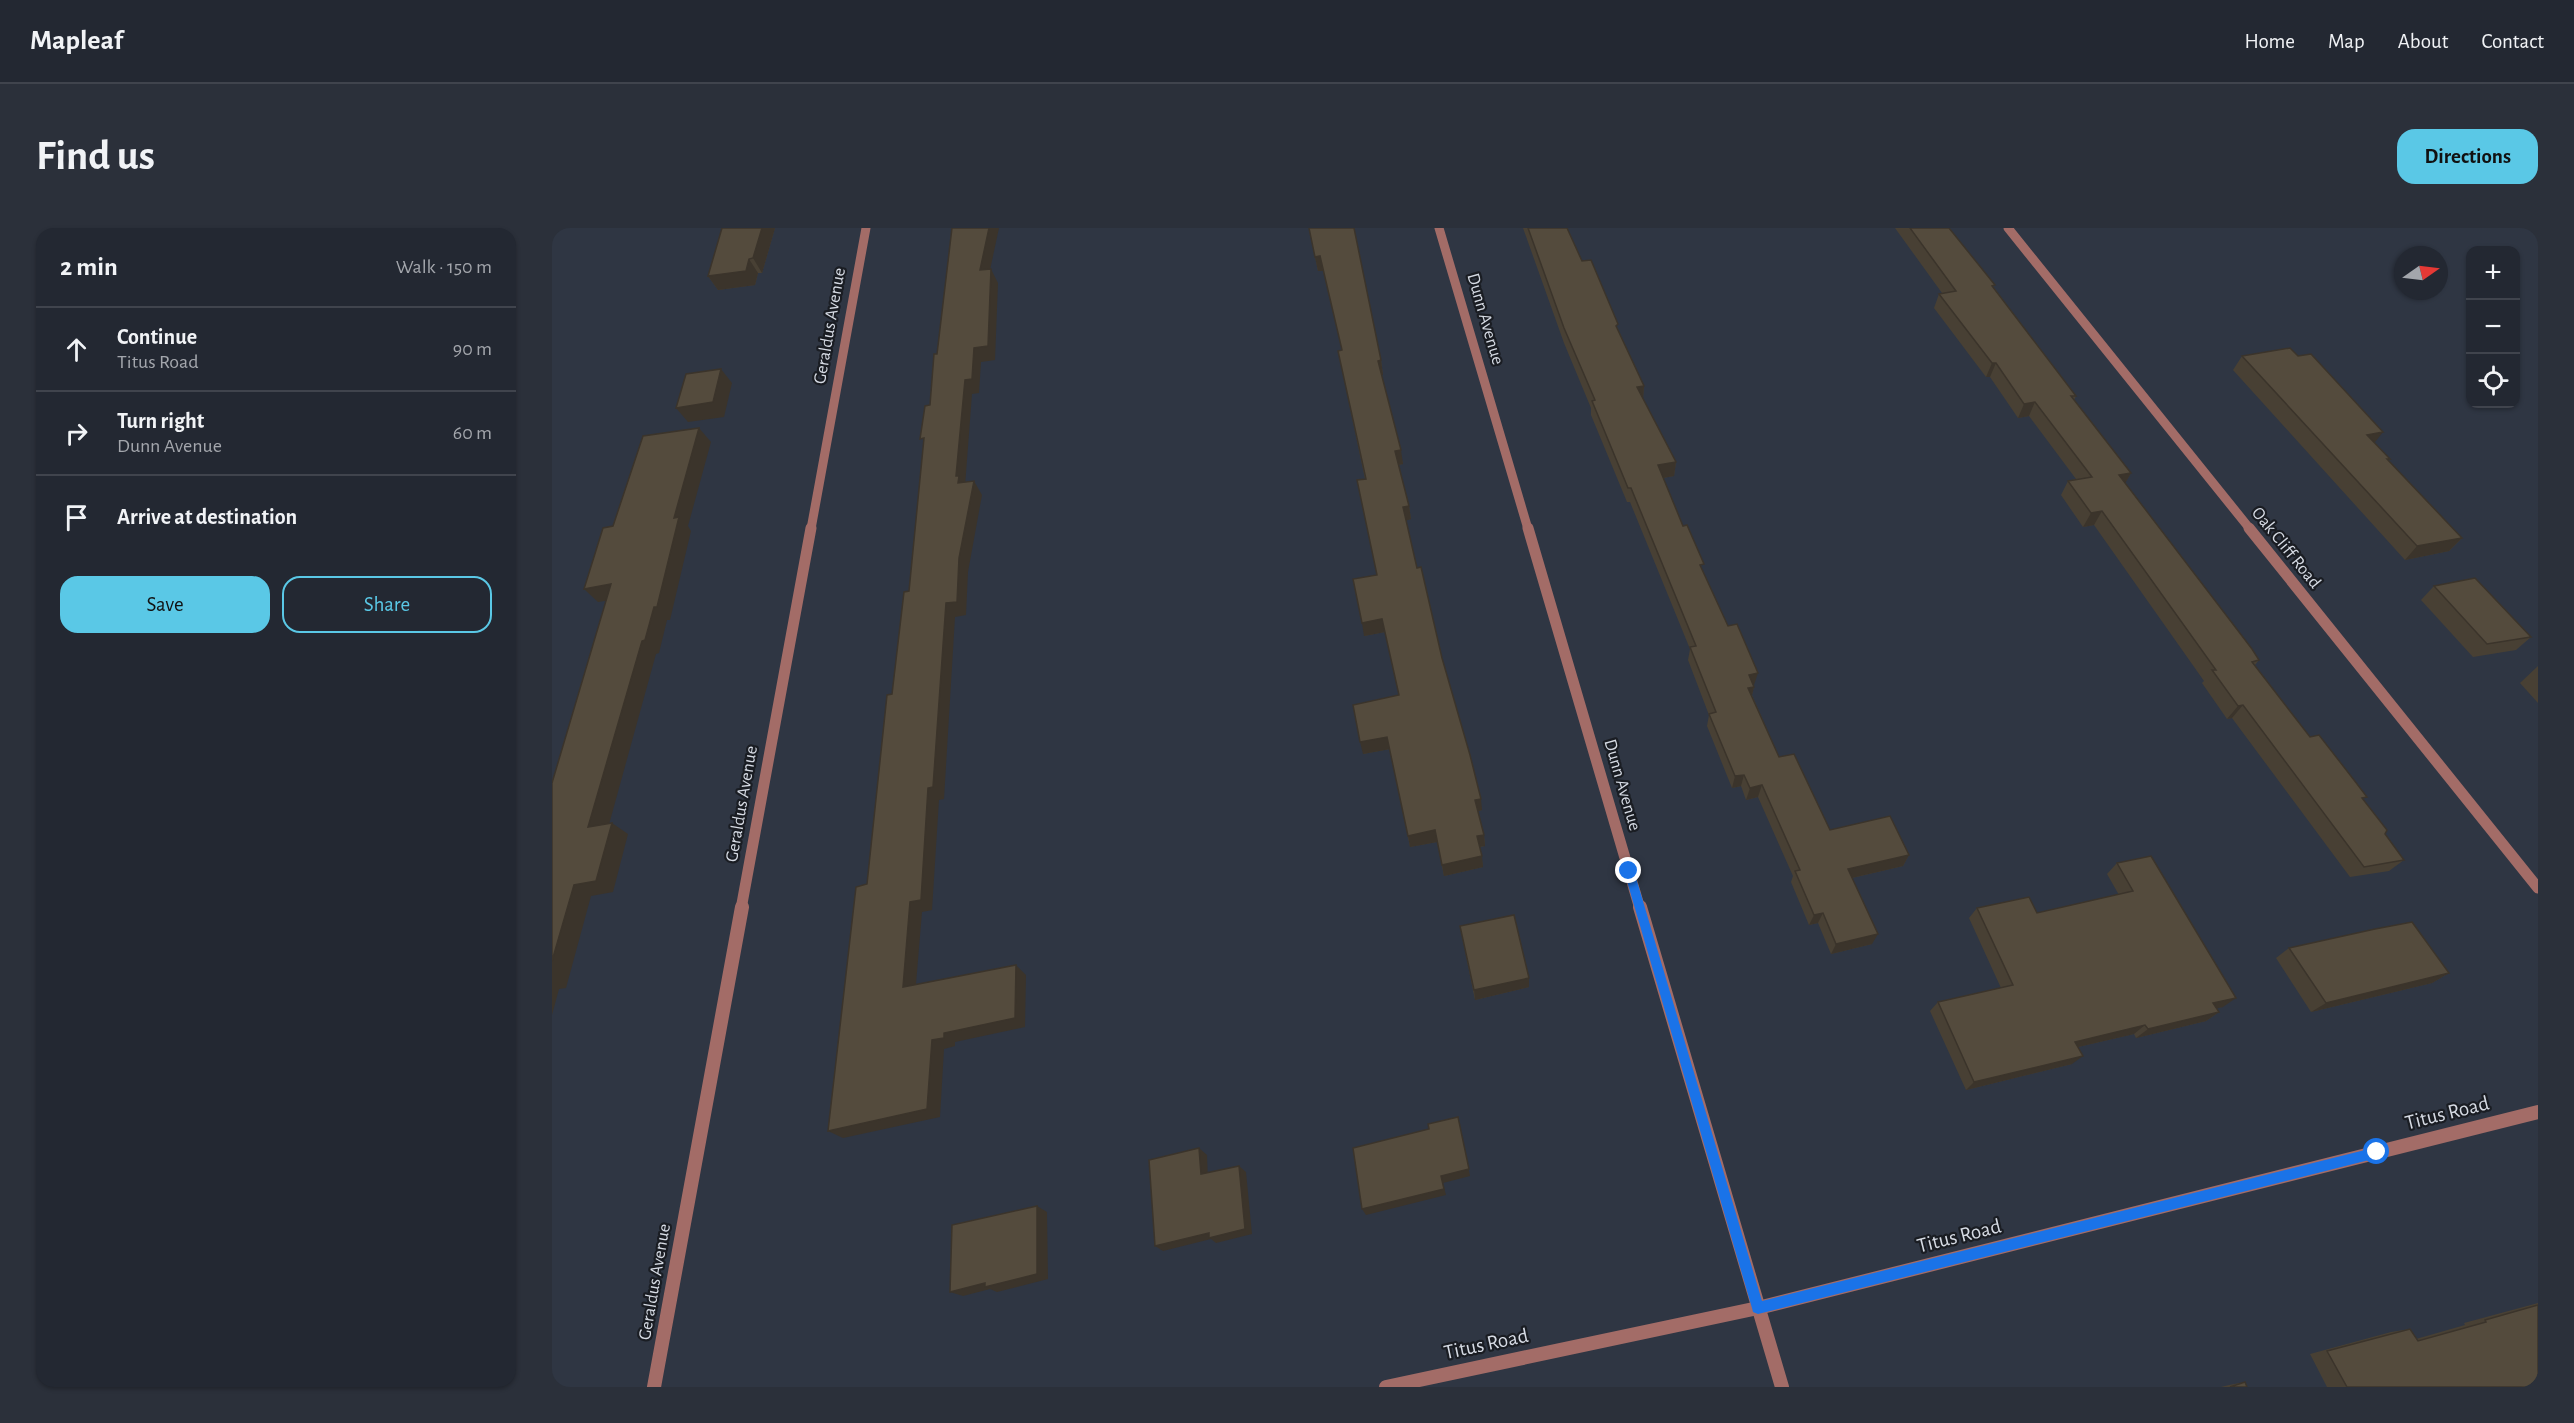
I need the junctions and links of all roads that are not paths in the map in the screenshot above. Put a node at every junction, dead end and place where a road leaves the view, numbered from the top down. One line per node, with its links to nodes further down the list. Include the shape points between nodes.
1 (866, 228): 7 (street, Geraldus Avenue)
2 (1439, 228): 6 (street, Dunn Avenue)
3 (2008, 228): 4 (street, Oak Cliff Road)
4 (2538, 888)
5 (2538, 1112): 6 (street, Titus Road)
6 (1758, 1308): 8 (street, Titus Road); 9 (street, Dunn Avenue)
7 (654, 1387)
8 (1386, 1387)
9 (1782, 1387)

